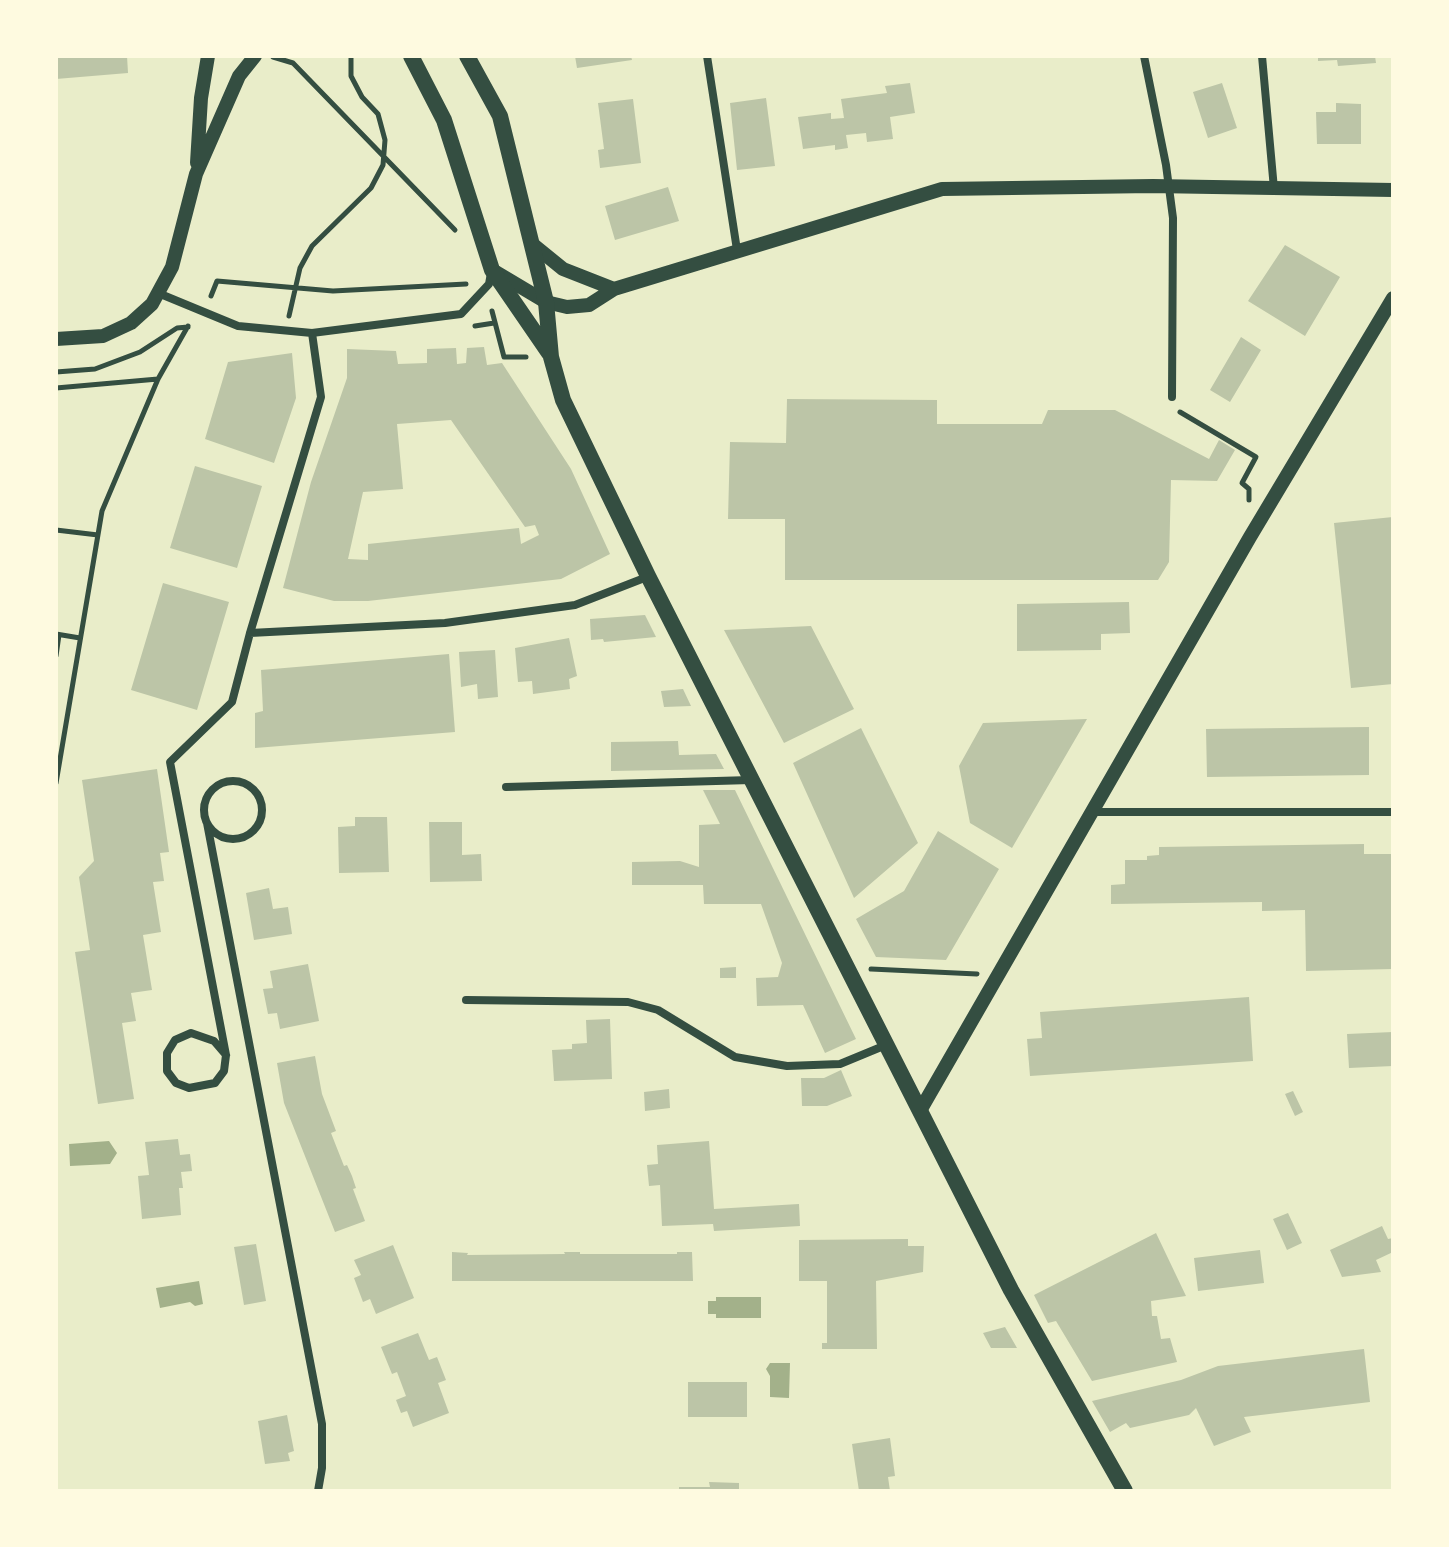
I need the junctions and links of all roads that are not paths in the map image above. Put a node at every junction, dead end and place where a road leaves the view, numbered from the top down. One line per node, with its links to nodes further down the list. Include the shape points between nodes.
1 (208, 56): 8 (street)
2 (255, 56): 8 (street, via 239,76)
3 (411, 56): 14 (main road, via 444,120)
4 (467, 56): 12 (main road, via 500,116)
5 (707, 56): 13 (street)
6 (1144, 56): 9 (street)
7 (1262, 56): 10 (street)
8 (196, 174): 16 (street, via 172,267)
9 (1169, 187): 10 (street); 13 (street, via 942,189); 22 (street)
10 (1274, 189): 11 (street)
11 (1393, 190)
12 (531, 243): 15 (street, via 563,269); 18 (main road)
13 (737, 250): 15 (street)
14 (490, 277): 18 (street); 19 (street, via 461,314); 21 (main road)
15 (614, 289): 18 (street, via 589,305)
16 (158, 293): 19 (street, via 238,326); 20 (street, via 131,323 103,336)
17 (1393, 298): 27 (street)
18 (546, 302): 21 (main road)
19 (312, 333): 24 (street, via 321,397)
20 (56, 339)
21 (551, 357): 23 (main road, via 563,400)
22 (1172, 397)
23 (648, 576): 24 (street, via 575,605 445,623); 25 (main road)
24 (250, 633): 32 (street, via 232,702 170,762)
25 (752, 780): 26 (street); 31 (main road)
26 (506, 787)
27 (1091, 812): 28 (street); 33 (street)
28 (1393, 812)
29 (207, 823): 29 (street, via 224,837 246,835 259,822 260,799 244,783 222,783 206,799); 34 (street, via 322,1424)
30 (466, 1000): 31 (street, via 628,1002 658,1010 735,1057 787,1066 840,1064)
31 (887, 1045): 33 (main road)
32 (226, 1055): 32 (street, via 215,1083 189,1088 167,1071 167,1053 175,1040 191,1033 214,1041)
33 (921, 1109): 35 (main road, via 1011,1290)
34 (318, 1491)
35 (1125, 1491)

